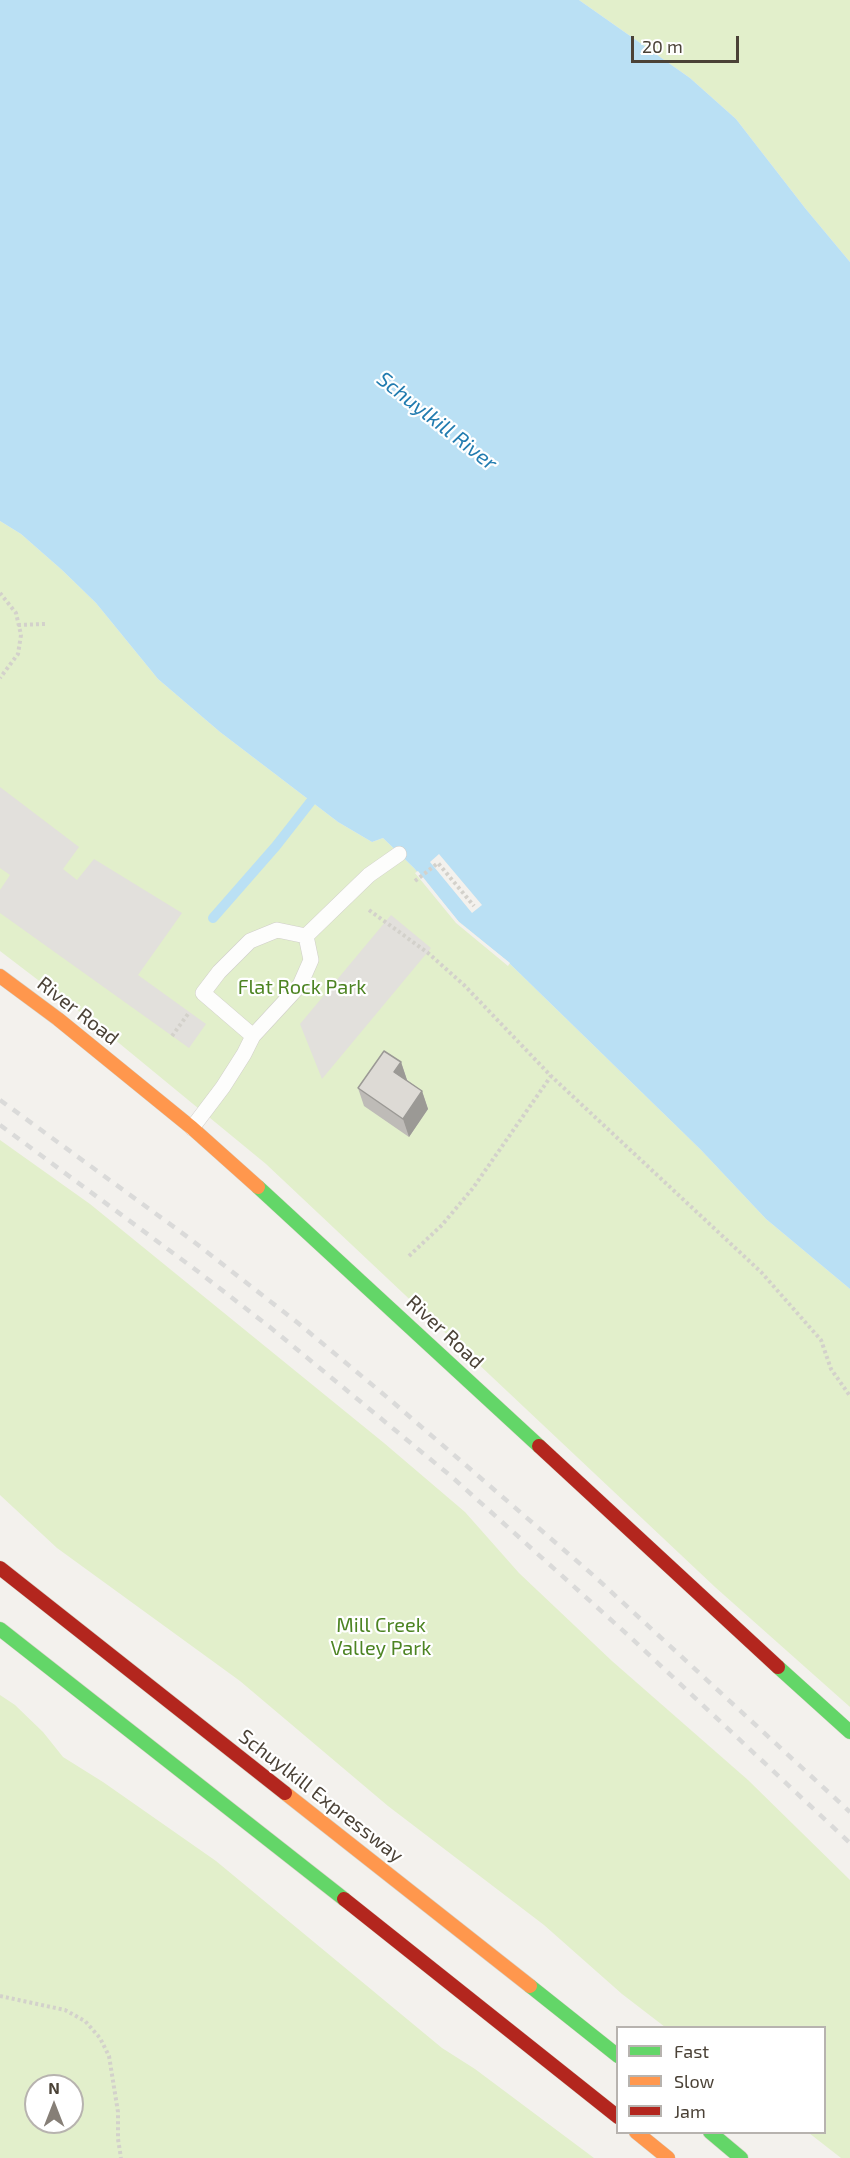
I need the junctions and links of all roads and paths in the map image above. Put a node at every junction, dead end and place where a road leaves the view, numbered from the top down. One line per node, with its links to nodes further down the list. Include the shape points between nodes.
1 (0, 593): 3 (path, via 16,614)
2 (45, 624): 3 (path)
3 (18, 625): 4 (path, via 18,654)
4 (0, 678)
5 (399, 854): 7 (lane)
6 (415, 881): 8 (path, via 438,863)
7 (349, 895): 9 (lane); 12 (path, via 428,953 464,985)
8 (474, 906)
9 (306, 936): 11 (lane, via 311,960 300,985); 11 (lane, via 277,930 250,940 203,993)
10 (0, 976): 13 (main road, River Road)
11 (253, 1036): 13 (lane, via 223,1087)
12 (551, 1076): 14 (path, via 473,1188); 15 (path, via 761,1272 821,1340 831,1369)
13 (192, 1128): 18 (main road, River Road)
14 (409, 1256)
15 (850, 1396)
16 (0, 1568): 20 (main road, Schuylkill Expressway)
17 (0, 1629): 21 (main road)
18 (850, 1732)
19 (0, 1996): 24 (path, via 65,2010 85,2021 100,2038 109,2056)
20 (616, 2054)
21 (616, 2115)
22 (637, 2134): 25 (main road)
23 (711, 2134): 26 (main road)
24 (121, 2158)
25 (668, 2158)
26 (741, 2158)

